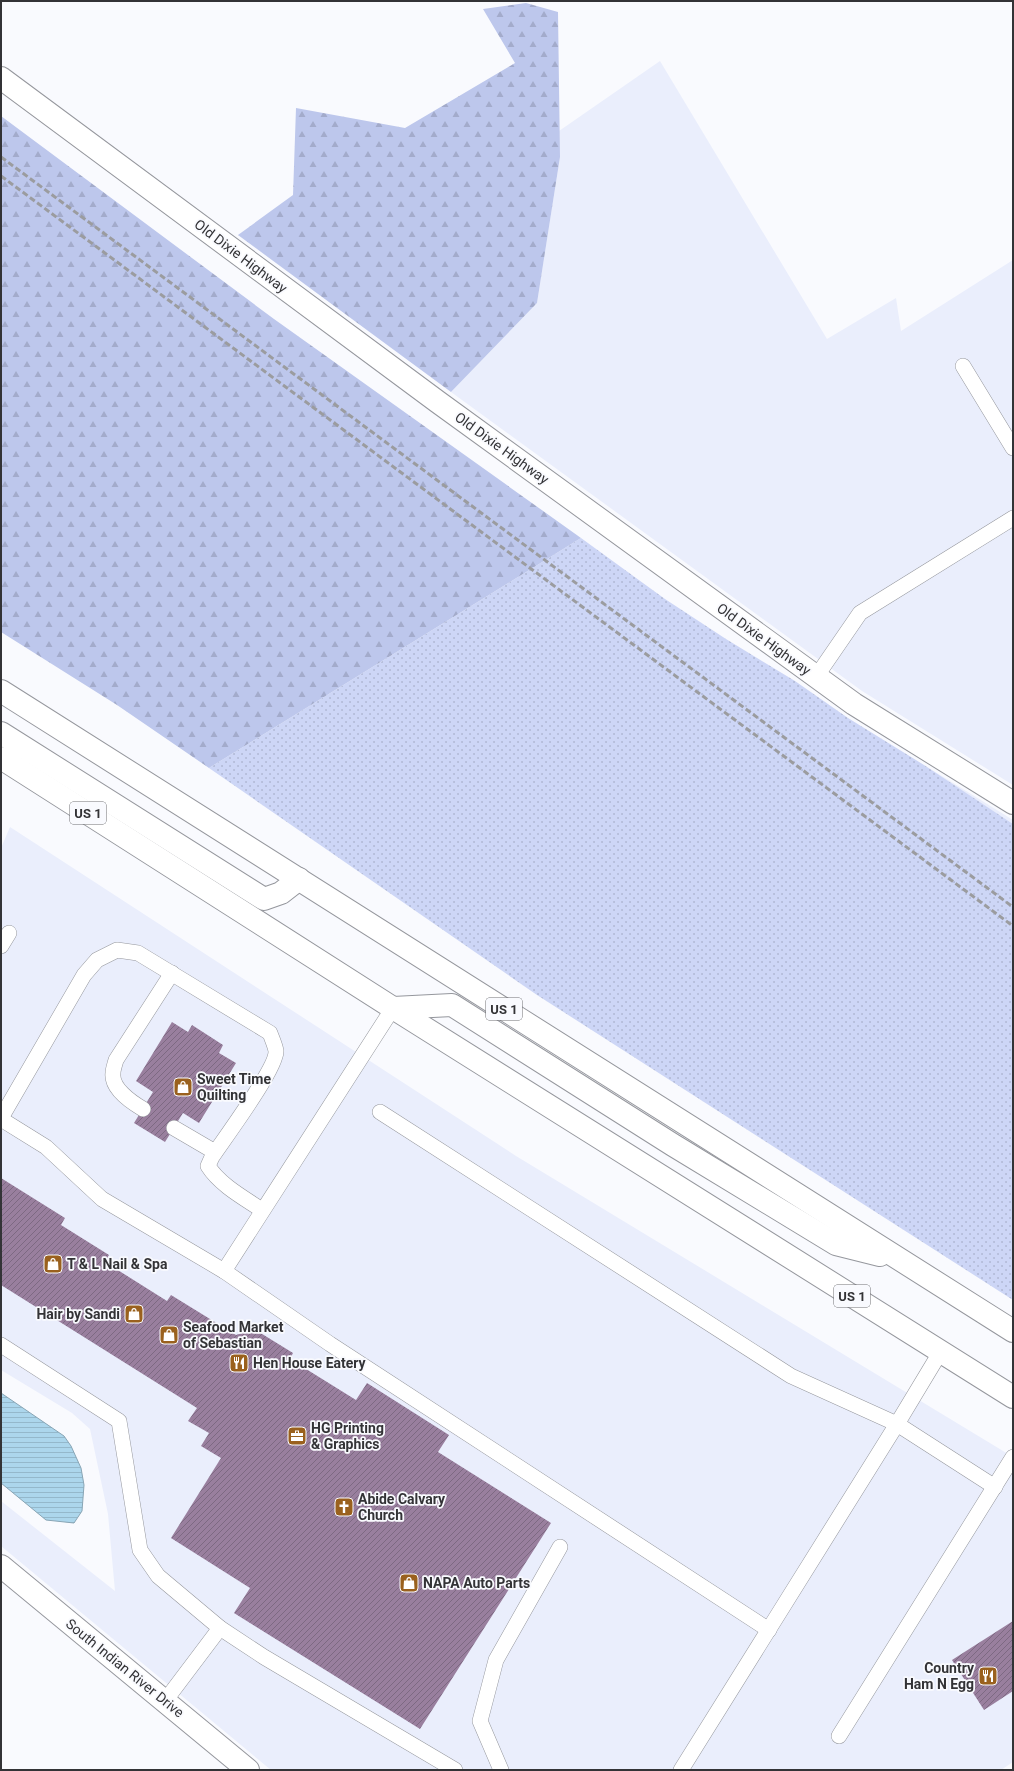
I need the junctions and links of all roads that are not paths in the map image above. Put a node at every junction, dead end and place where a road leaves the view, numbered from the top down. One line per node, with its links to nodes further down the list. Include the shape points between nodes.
1 (1, 78): 5 (main road, Old Dixie Highway, via 438,402)
2 (963, 366): 3 (lane)
3 (1013, 448)
4 (1013, 518): 5 (lane, via 860,613)
5 (816, 677): 9 (main road, Old Dixie Highway, via 854,704)
6 (1, 691): 10 (main road, US 1)
7 (1, 733): 10 (main road, via 264,899 281,893)
8 (1, 758): 12 (main road, US 1)
9 (1013, 803)
10 (299, 879): 19 (main road, US 1)
11 (172, 974): 13 (lane, via 116,1060 112,1075 128,1100); 15 (lane, via 138,953 117,950 97,960 84,976); 17 (lane, via 270,1033 276,1052 258,1090)
12 (392, 1008): 18 (lane); 19 (main road, via 452,1005 673,1145 836,1244); 23 (main road, US 1)
13 (143, 1109)
14 (380, 1112): 25 (lane, via 791,1376)
15 (1, 1118): 20 (lane, via 46,1147 102,1198)
16 (174, 1128): 17 (lane)
17 (215, 1152): 18 (lane, via 208,1166 212,1172)
18 (262, 1210): 20 (lane)
19 (899, 1260): 21 (main road, US 1)
20 (224, 1271): 31 (lane, via 330,1344)
21 (1013, 1331)
22 (1, 1344): 30 (lane, via 119,1421 140,1550 158,1576)
23 (941, 1351): 24 (main road, US 1); 25 (lane)
24 (1013, 1396)
25 (897, 1424): 27 (lane); 31 (lane)
26 (1013, 1457): 27 (lane)
27 (995, 1487): 33 (lane)
28 (560, 1547): 36 (lane, via 496,1660 480,1721)
29 (1, 1566): 32 (main road, South Indian River Drive)
30 (220, 1628): 32 (lane); 35 (lane, via 270,1661)
31 (769, 1630): 37 (lane)
32 (165, 1701): 34 (main road, South Indian River Drive)
33 (839, 1736)
34 (248, 1770)
35 (456, 1770)
36 (501, 1770)
37 (682, 1770)

